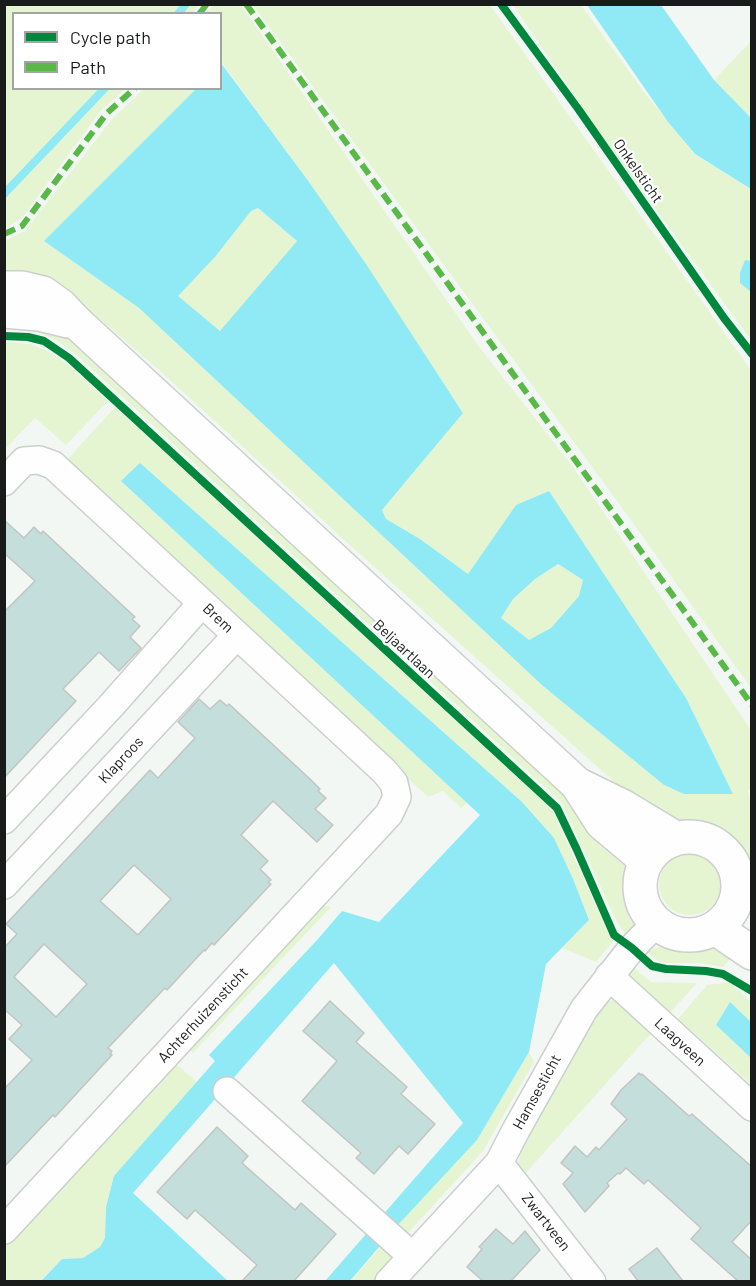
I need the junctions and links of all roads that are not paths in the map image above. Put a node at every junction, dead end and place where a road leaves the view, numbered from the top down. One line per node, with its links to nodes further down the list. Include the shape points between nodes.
1 (4, 288): 3 (street, Beljaartlaan, via 43,293)
2 (4, 311): 3 (street)
3 (76, 322): 7 (street, Beljaartlaan)
4 (4, 482): 5 (street, Brem, via 24,461 39,460 53,465)
5 (202, 603): 6 (street, Brem); 9 (street)
6 (237, 635): 8 (street, Brem, via 384,771 394,783); 12 (street, Klaproos)
7 (577, 784): 10 (street, Beljaartlaan); 11 (street, Beljaartlaan, via 602,823)
8 (397, 797): 20 (street, Achterhuizensticht, via 389,814)
9 (4, 820)
10 (675, 838): 11 (street, via 655,849); 13 (street, via 698,836 718,845 733,862 739,883)
11 (646, 860): 14 (street, via 639,882 643,904)
12 (4, 885)
13 (734, 918): 14 (street, via 695,935 675,933); 15 (street)
14 (656, 923): 16 (street, Hamsesticht)
15 (752, 953)
16 (609, 976): 18 (street, Laagveen); 19 (street, Hamsesticht, via 584,1009)
17 (227, 1091): 21 (street)
18 (752, 1107)
19 (499, 1163): 21 (street, Hamsesticht); 23 (street, Zwartveen)
20 (4, 1230)
21 (405, 1250): 22 (street, Hamsesticht)
22 (389, 1281)
23 (592, 1281)

